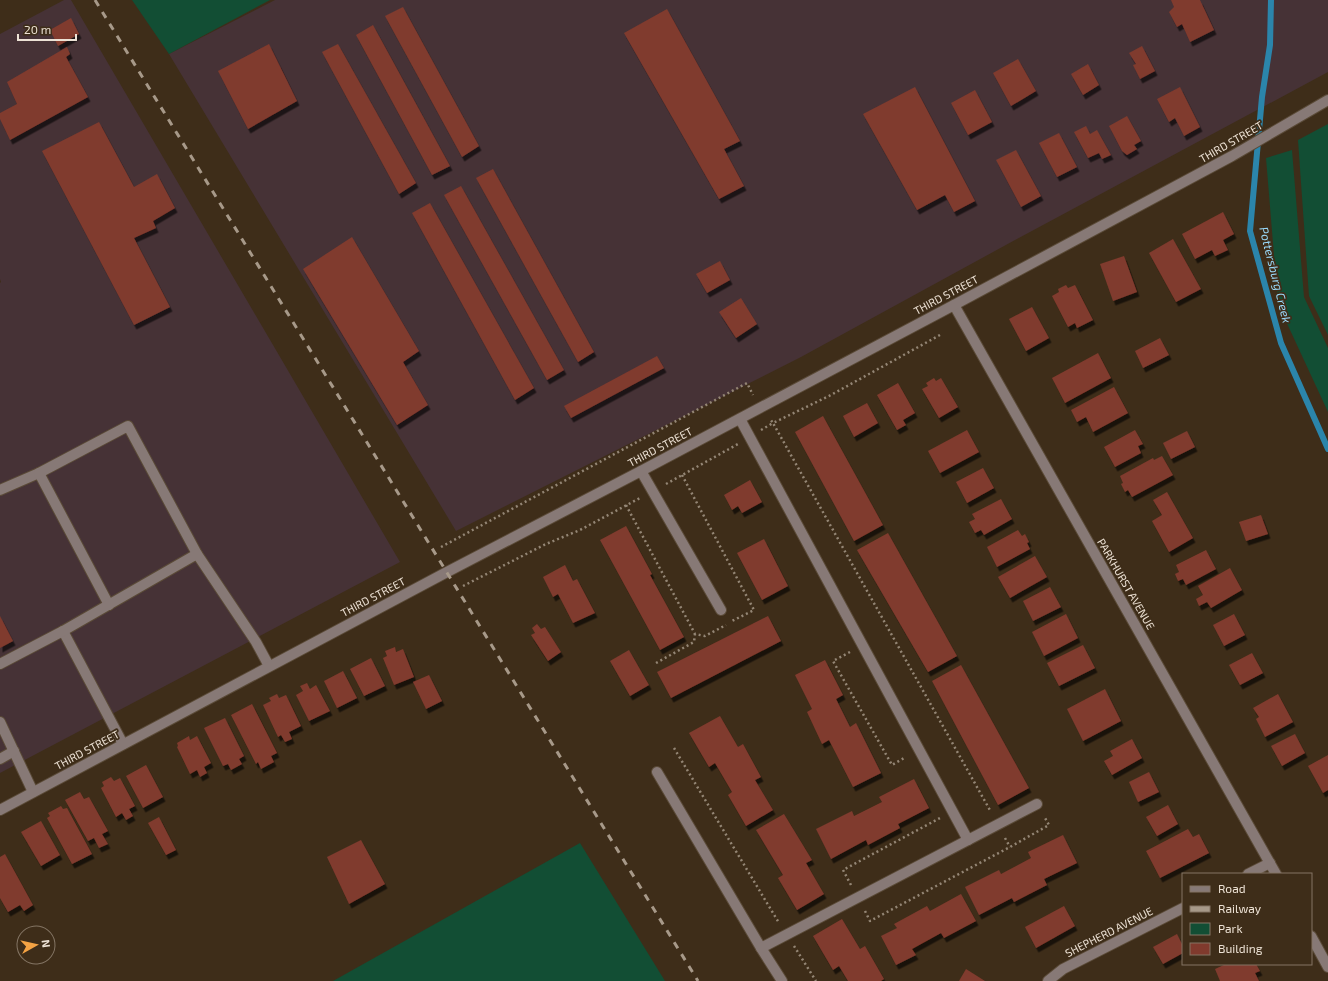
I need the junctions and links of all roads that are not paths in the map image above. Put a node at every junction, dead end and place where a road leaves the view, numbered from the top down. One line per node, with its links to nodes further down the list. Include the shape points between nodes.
1 (1328, 100): 2 (street, THIRD STREET, via 1232,156)
2 (954, 305): 3 (street, THIRD STREET); 22 (street, PARKHURST AVENUE)
3 (740, 419): 4 (street, THIRD STREET); 21 (street)
4 (642, 471): 9 (street); 12 (street, THIRD STREET)
5 (38, 473): 6 (street); 7 (street, via 128,426); 8 (street)
6 (0, 490)
7 (197, 554): 8 (street); 12 (street, via 256,642)
8 (108, 605): 10 (street)
9 (720, 610)
10 (63, 631): 11 (street); 14 (street)
11 (0, 664)
12 (269, 666): 14 (street, THIRD STREET)
13 (0, 722): 15 (street)
14 (124, 744): 18 (street, THIRD STREET)
15 (14, 751): 16 (street); 18 (street)
16 (0, 759)
17 (657, 772): 27 (street)
18 (33, 792): 20 (street, THIRD STREET)
19 (1037, 804): 21 (street)
20 (0, 810)
21 (968, 840): 27 (street)
22 (1270, 863): 23 (street); 24 (street, PARKHURST AVENUE)
23 (1250, 873)
24 (1275, 873)
25 (1182, 909): 30 (street, SHEPHERD AVENUE, via 1063,969)
26 (1312, 938): 28 (street)
27 (761, 948): 29 (street)
28 (1328, 967)
29 (782, 981)
30 (1048, 981)

